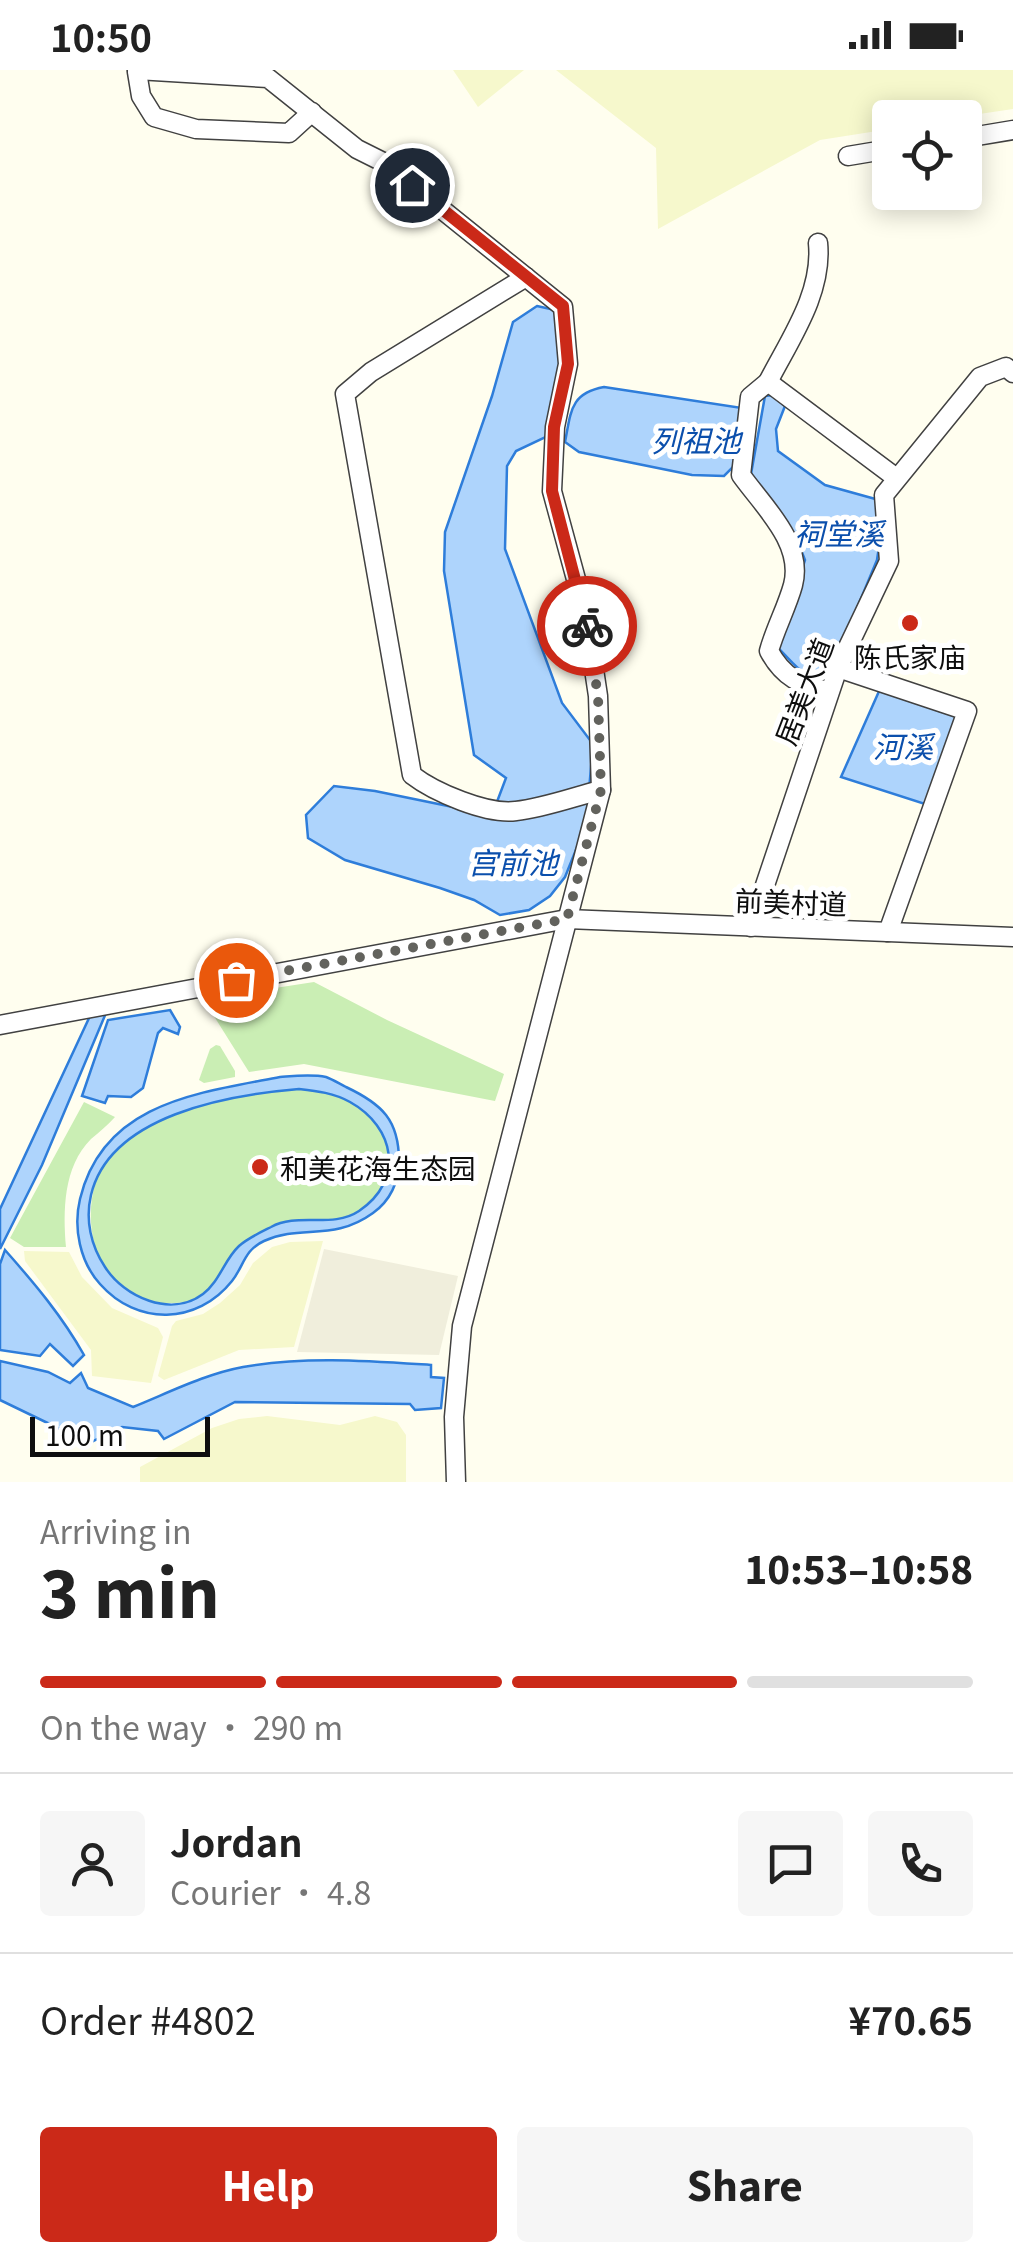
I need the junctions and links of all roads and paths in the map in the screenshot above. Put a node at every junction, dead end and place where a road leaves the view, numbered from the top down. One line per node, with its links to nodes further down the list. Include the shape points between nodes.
1 (137, 71): 2 (street, via 268,78); 2 (street, via 140,96 154,117 196,129 289,133)
2 (308, 109): 8 (street)
3 (1013, 130): 4 (street)
4 (982, 135)
5 (872, 152): 6 (street)
6 (848, 156)
7 (818, 243): 10 (street, via 817,282)
8 (526, 277): 14 (street, via 563,306 568,364 554,427 552,491 586,616 598,696); 14 (street, via 345,394 412,775 458,800 512,812)
9 (1013, 373): 11 (street, via 1006,367 980,377)
10 (768, 382): 11 (street); 13 (street, via 750,397 741,476 791,545 795,564 769,651 794,680)
11 (896, 478): 12 (street, 居美大道, via 884,494 889,561)
12 (838, 668): 13 (street, 居美大道); 17 (street, via 967,712)
13 (829, 691): 16 (street, 居美大道)
14 (601, 790): 15 (street)
15 (567, 919): 16 (street, 前美村道); 19 (street, 前美村道); 20 (street, via 462,1326)
16 (752, 927): 17 (street, 前美村道)
17 (888, 932): 18 (street, 前美村道)
18 (1013, 937)
19 (0, 1025)
20 (456, 1482)

